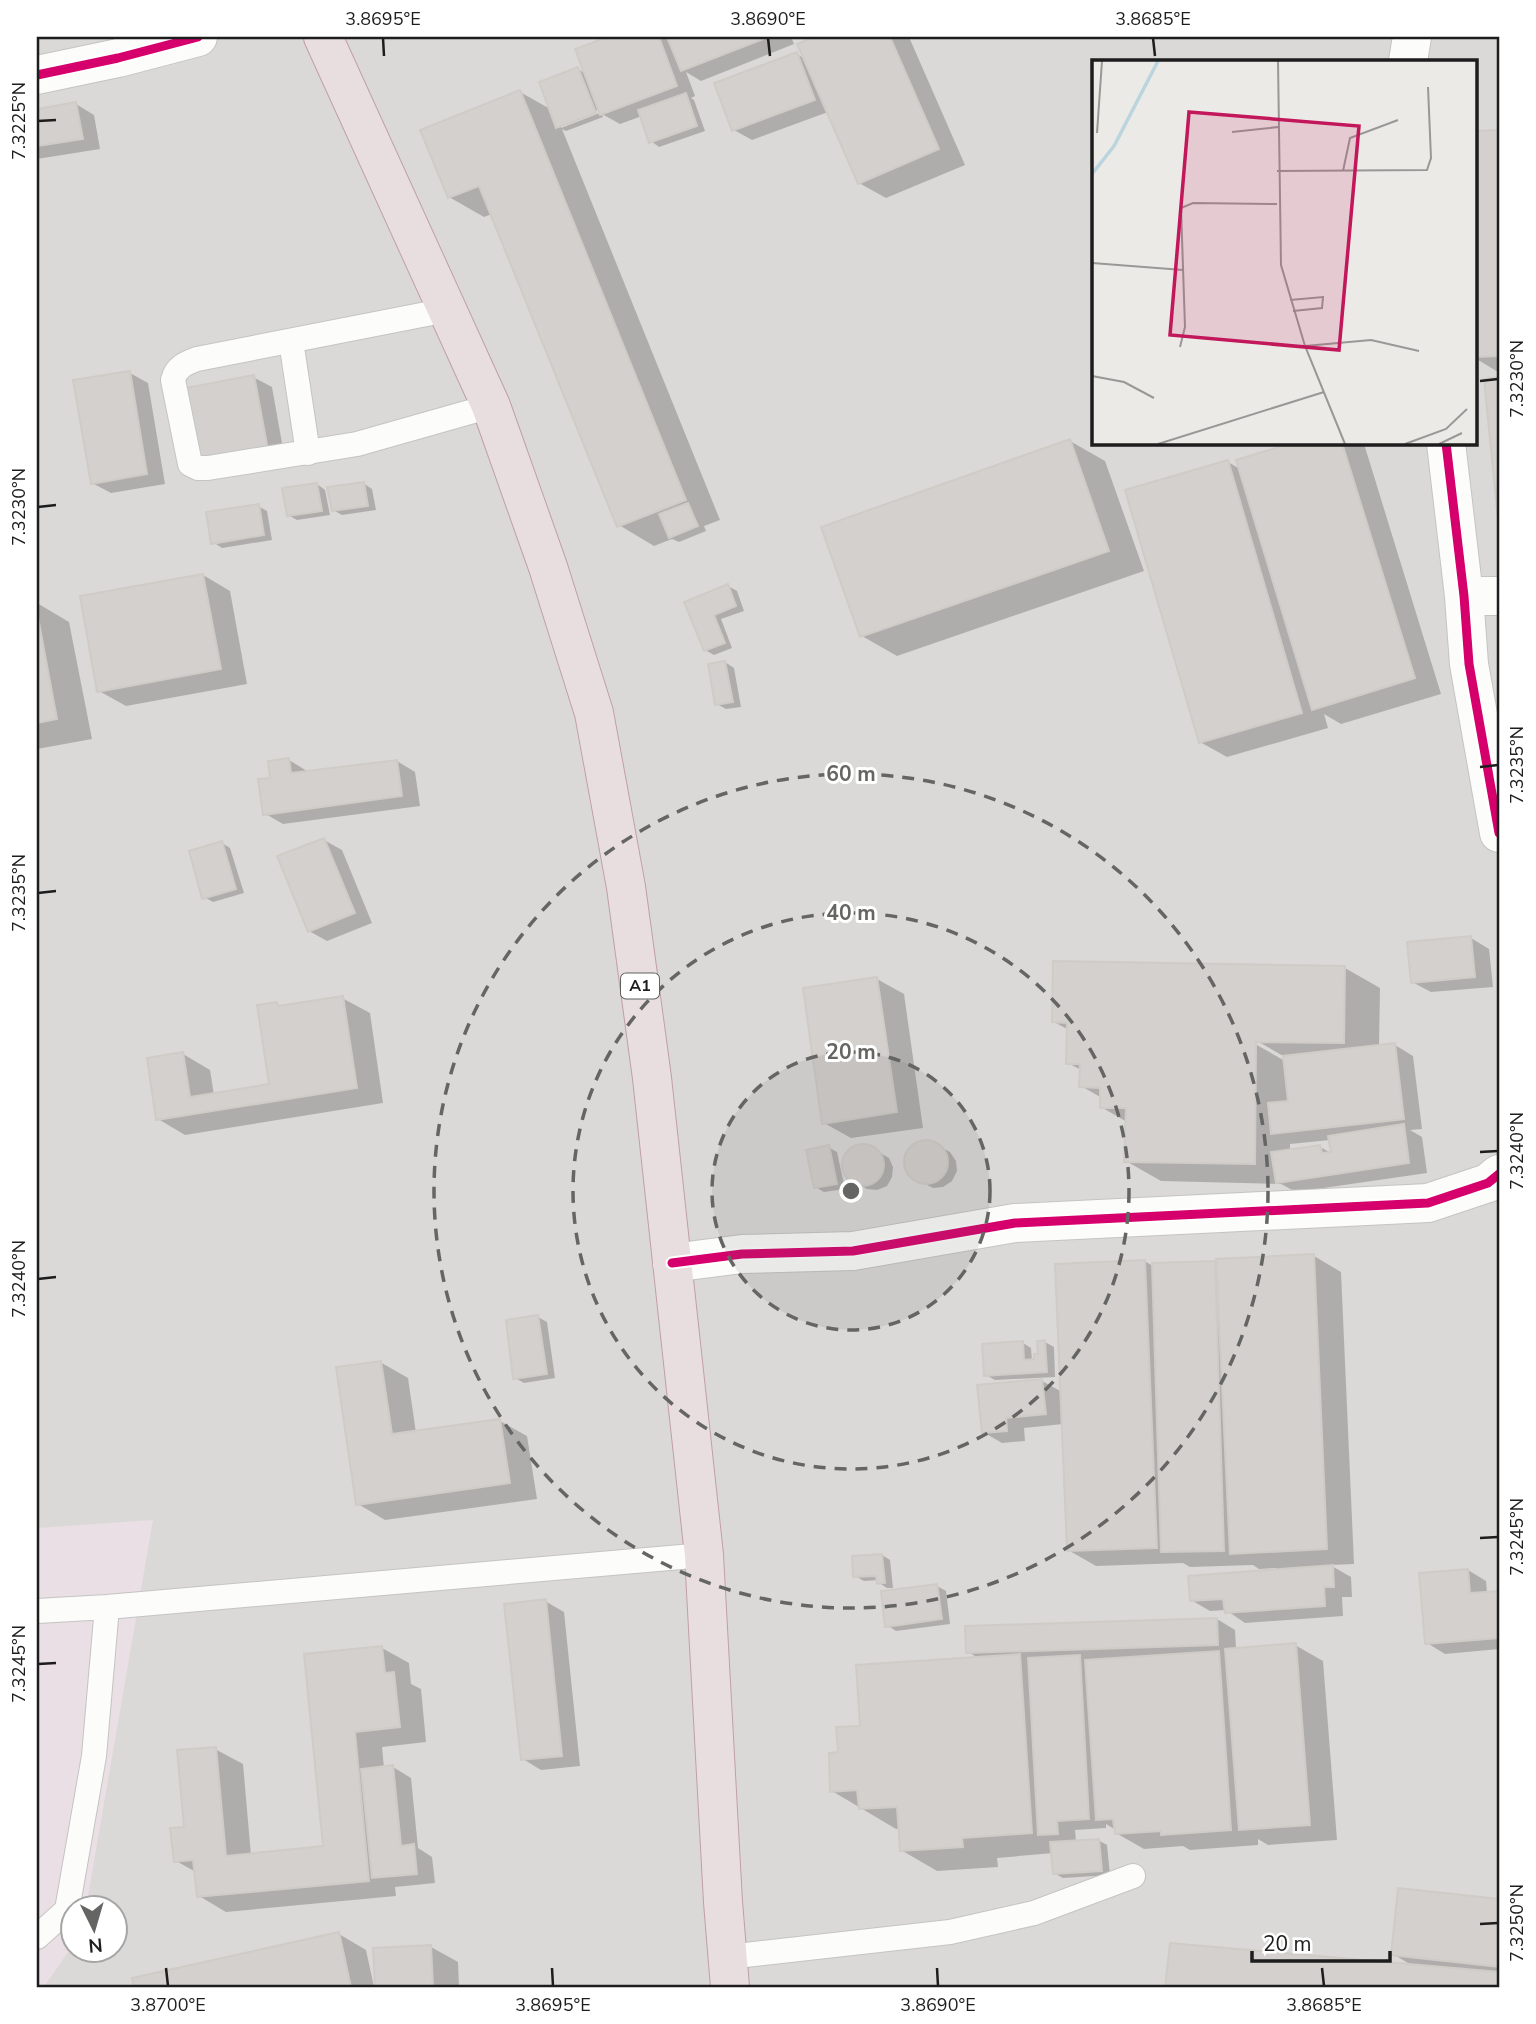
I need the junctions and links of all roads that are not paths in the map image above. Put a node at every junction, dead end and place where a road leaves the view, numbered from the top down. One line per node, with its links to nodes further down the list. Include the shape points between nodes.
1 (198, 37): 5 (street)
2 (323, 37): 6 (highway, A1)
3 (1412, 37): 4 (street)
4 (1408, 60)
5 (37, 75)
6 (447, 310): 7 (lane); 8 (highway, A1)
7 (291, 341): 10 (lane); 10 (lane, via 197,359 181,366 173,380 190,464 208,468)
8 (491, 407): 10 (lane); 14 (highway, A1, via 594,713 628,901)
9 (1446, 444): 11 (street)
10 (308, 453)
11 (1482, 596): 12 (street, via 1469,664)
12 (1499, 833)
13 (1499, 1174): 14 (street, via 1488,1183 1428,1203 1015,1223 853,1251 742,1254)
14 (672, 1263): 15 (highway, A1)
15 (704, 1555): 16 (lane); 20 (highway, A1)
16 (107, 1608): 17 (lane); 19 (lane, via 94,1756 67,1910)
17 (37, 1611)
18 (1133, 1876): 20 (lane, via 1034,1913)
19 (37, 1937)
20 (729, 1972)

